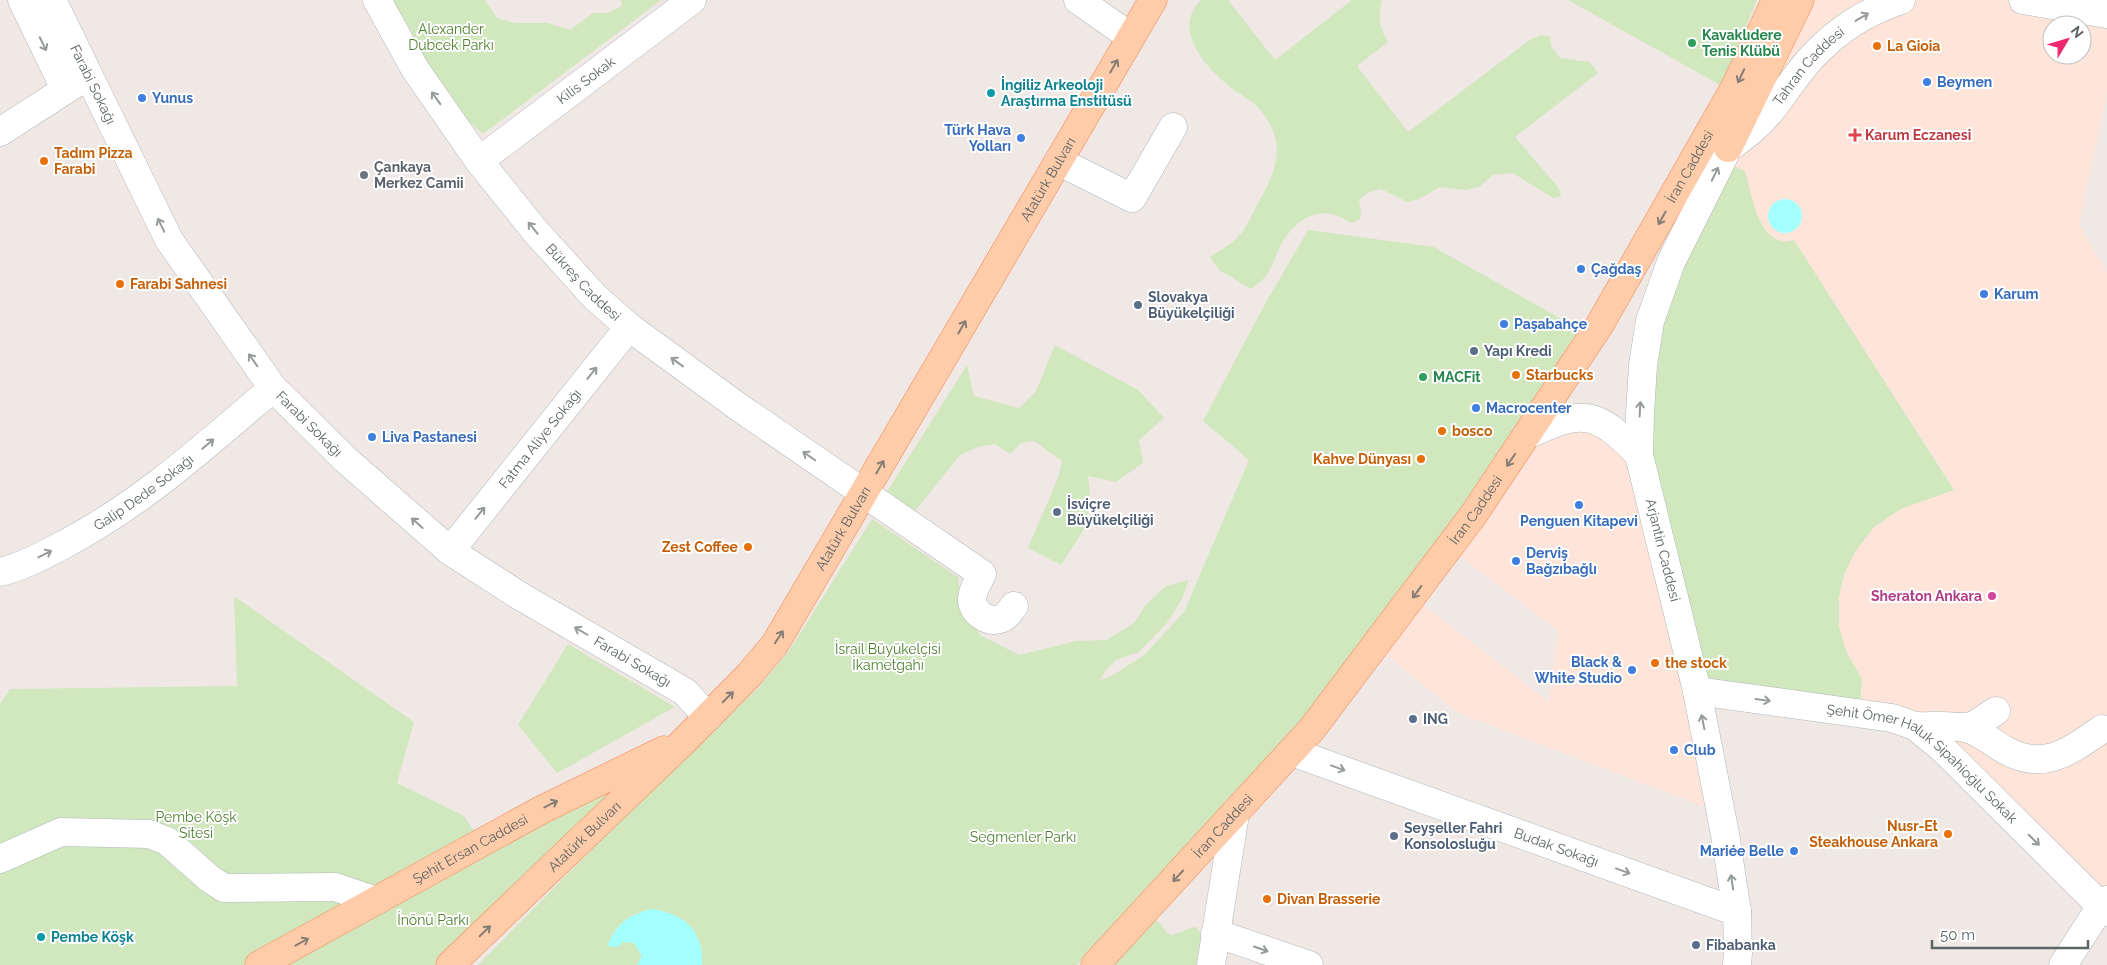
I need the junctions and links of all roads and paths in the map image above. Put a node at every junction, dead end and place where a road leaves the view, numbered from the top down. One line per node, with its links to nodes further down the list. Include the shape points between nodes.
1 (22, 0): 12 (street, one-way to 12)
2 (52, 0): 12 (street, Farabi Sokağı)
3 (377, 0): 16 (street, Bükreş Caddesi, one-way to 3, via 415,69)
4 (692, 0): 16 (street, Kilis Sokak)
5 (1078, 0): 10 (street)
6 (1776, 0): 20 (main road, İran Caddesi, one-way to 20, via 1735,87 1644,249 1599,326)
7 (1800, 0): 15 (main road, İran Caddesi)
8 (1901, 0): 15 (street, Tahran Caddesi, one-way to 8, via 1744,138 1768,114 1813,56 1832,38 1852,22)
9 (2023, 0): 11 (street)
10 (1147, 11): 17 (main road, Atatürk Bulvarı, one-way to 10)
11 (2107, 14)
12 (76, 82): 14 (street); 19 (street, Farabi Sokağı, one-way to 12, via 168,240)
13 (1173, 127): 17 (street, via 1132,198)
14 (0, 132)
15 (1728, 148): 21 (street, Arjantin Caddesi, one-way to 15, via 1643,375 1650,321 1671,262)
16 (479, 161): 18 (street, Bükreş Caddesi, one-way to 16, via 595,297 536,232)
17 (1058, 161): 22 (main road, Atatürk Bulvarı, one-way to 17)
18 (629, 327): 22 (street, Bükreş Caddesi, one-way to 18); 23 (street, Fatma Aliye Sokağı, one-way to 18)
19 (273, 388): 23 (street, Farabi Sokağı, one-way to 19, via 346,460); 24 (street, Galip Dede Sokağı, one-way to 19, via 17,568 89,531 148,492)
20 (1528, 435): 21 (street, via 1567,418 1588,417 1613,430); 33 (main road, İran Caddesi, one-way to 33, via 1418,590)
21 (1639, 455): 26 (street, Arjantin Caddesi)
22 (864, 494): 25 (street, Bükreş Caddesi, via 982,574 972,601 982,617 1000,619); 28 (main road, Atatürk Bulvarı, one-way to 22, via 775,644)
23 (450, 551): 28 (street, Farabi Sokağı, one-way to 23, via 685,692 520,596)
24 (0, 572)
25 (1014, 606)
26 (1697, 691): 29 (street, Şehit Ömer Haluk Sipahioğlu Sokak, one-way to 29, via 1892,718); 38 (street, Arjantin Caddesi, one-way to 26)
27 (1996, 712): 30 (street, via 1974,726)
28 (708, 717): 32 (main road, Atatürk Bulvarı)
29 (1915, 726): 30 (street); 37 (street, Şehit Ömer Haluk Sipahioğlu Sokak, one-way to 37, via 1943,749)
30 (1961, 727): 31 (street, via 1981,734 2006,751 2041,759 2069,752)
31 (2102, 729)
32 (685, 740): 36 (main road, Şehit Ersan Caddesi, one-way to 32, via 541,810); 41 (main road, Atatürk Bulvarı, one-way to 32)
33 (1292, 752): 34 (main road, İran Caddesi); 38 (street, Budak Sokağı, one-way to 38)
34 (1235, 814): 39 (street); 42 (main road, İran Caddesi, one-way to 42)
35 (0, 859): 36 (street, via 61,832 149,834 167,841 224,888 335,887)
36 (376, 901): 40 (main road, Şehit Ersan Caddesi, one-way to 36)
37 (2105, 906): 46 (street)
38 (1737, 912): 45 (street, Arjantin Caddesi)
39 (1215, 933): 43 (street); 44 (street, one-way to 44)
40 (259, 965)
41 (450, 965)
42 (1095, 965)
43 (1211, 965)
44 (1309, 965)
45 (1737, 965)
46 (2063, 965)

